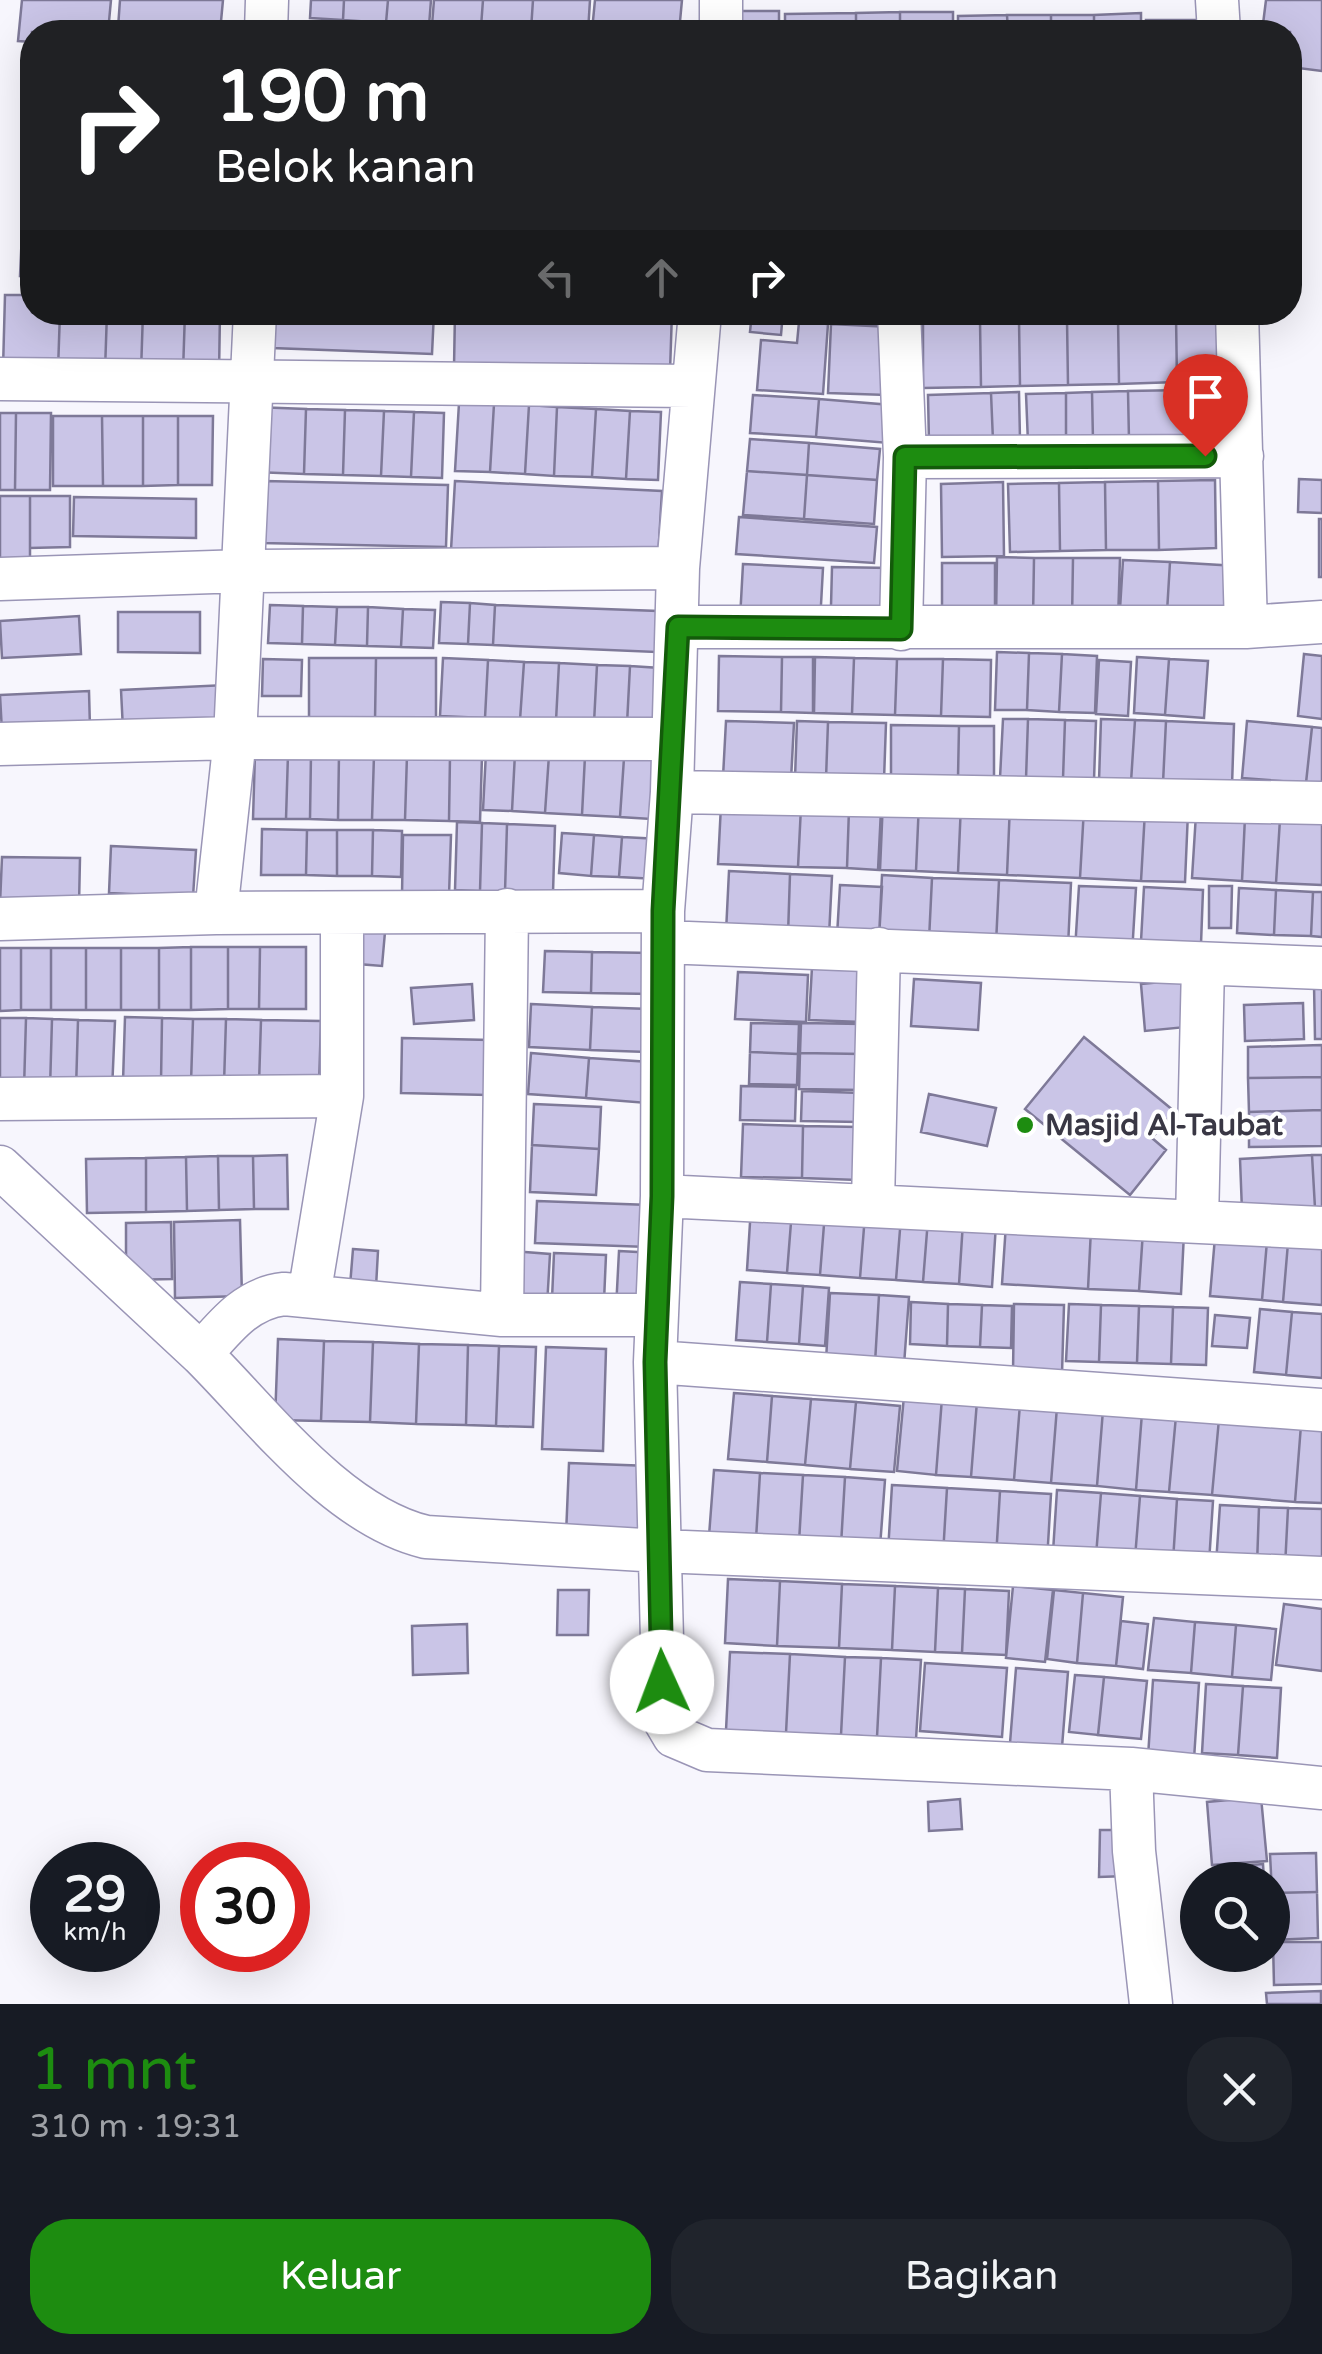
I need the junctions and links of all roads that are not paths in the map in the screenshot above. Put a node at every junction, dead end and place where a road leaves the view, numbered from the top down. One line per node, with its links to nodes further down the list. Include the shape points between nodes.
1 (254, 325): 6 (street)
2 (699, 325): 7 (street)
3 (900, 325): 9 (street)
4 (1237, 325): 8 (street)
5 (0, 379): 6 (street)
6 (251, 380): 7 (street); 11 (street)
7 (692, 386): 10 (street)
8 (1242, 456): 9 (street); 15 (street)
9 (905, 457): 16 (street)
10 (678, 568): 11 (street); 14 (street)
11 (244, 571): 12 (street); 17 (street)
12 (0, 579)
13 (1322, 622): 15 (street)
14 (678, 627): 16 (street); 18 (street)
15 (1246, 627): 16 (street)
16 (901, 629)
17 (235, 738): 18 (street); 19 (street); 23 (street)
18 (671, 739): 20 (street)
19 (0, 744)
20 (672, 792): 21 (street); 26 (street)
21 (1322, 803)
22 (507, 910): 24 (street); 26 (street); 38 (street)
23 (216, 914): 24 (street); 25 (street)
24 (342, 916): 30 (street)
25 (0, 919)
26 (663, 926): 27 (street); 33 (street)
27 (879, 949): 28 (street); 34 (street)
28 (1203, 966): 29 (street); 35 (street)
29 (1322, 968)
30 (342, 1096): 31 (street); 37 (street)
31 (0, 1099)
32 (0, 1168): 40 (street)
33 (662, 1196): 34 (street); 39 (street)
34 (873, 1203): 35 (street)
35 (1197, 1221): 36 (street)
36 (1322, 1228)
37 (310, 1296): 38 (street); 40 (street, via 266,1296 232,1318)
38 (502, 1315): 39 (street)
39 (657, 1315): 41 (street)
40 (201, 1354): 43 (street, via 339,1492 396,1530)
41 (655, 1362): 42 (street); 43 (street)
42 (1322, 1410)
43 (660, 1552): 44 (street); 45 (street, via 664,1719 688,1744)
44 (1322, 1578)
45 (1131, 1769): 46 (street); 47 (street)
46 (1322, 1788)
47 (1151, 2004)

